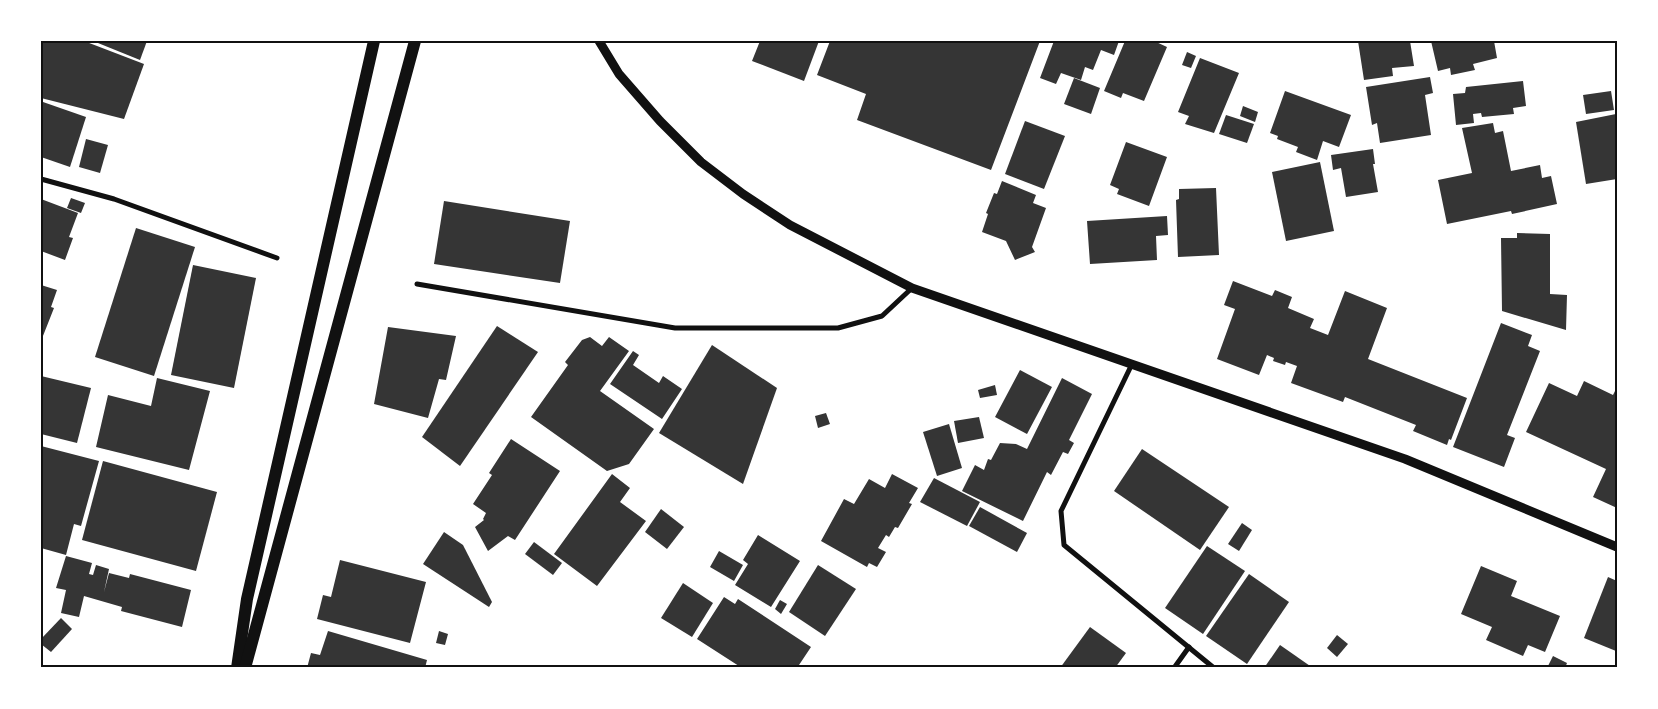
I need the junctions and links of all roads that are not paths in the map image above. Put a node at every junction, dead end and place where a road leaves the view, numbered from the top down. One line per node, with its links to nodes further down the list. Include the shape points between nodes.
1 (374, 41): 11 (main road, via 250,590)
2 (414, 41): 12 (main road)
3 (599, 41): 7 (street, via 619,74 702,162 790,225)
4 (41, 179): 5 (street, via 114,199)
5 (277, 258)
6 (417, 284): 7 (street, via 675,328 838,328 882,316)
7 (912, 288): 8 (street)
8 (1132, 364): 9 (street, via 1405,460); 10 (street, via 1061,511 1064,545)
9 (1617, 547)
10 (1189, 647): 13 (street); 14 (street)
11 (237, 668)
12 (245, 668)
13 (1174, 668)
14 (1214, 668)

